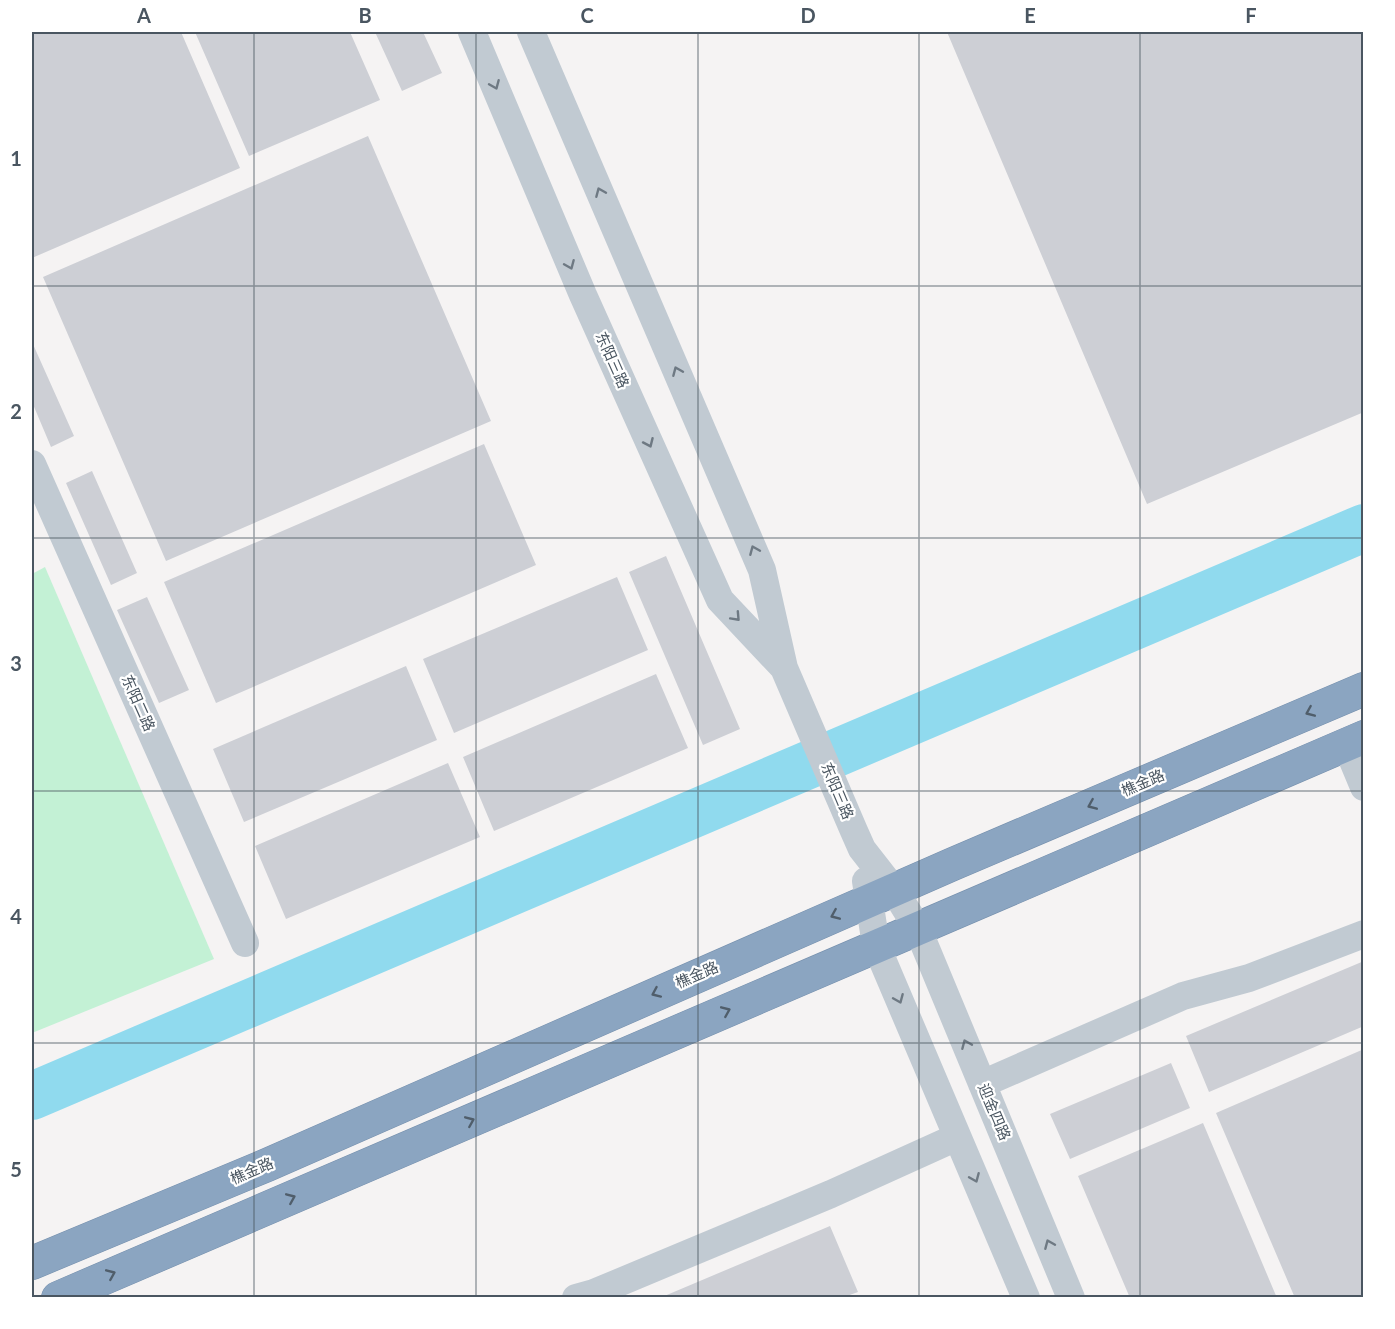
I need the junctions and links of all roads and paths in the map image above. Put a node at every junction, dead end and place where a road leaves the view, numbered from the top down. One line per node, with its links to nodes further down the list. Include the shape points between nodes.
1 (472, 32): 4 (street, 东阳三路, one-way to 4, via 583,295 720,600)
2 (531, 32): 4 (street, 东阳三路, one-way to 2, via 762,570)
3 (32, 464): 11 (street, 东阳二路)
4 (784, 668): 8 (street, 东阳三路)
5 (1364, 689): 8 (highway, 樵金路, one-way to 8)
6 (1355, 740): 7 (street); 9 (highway)
7 (1364, 787)
8 (881, 895): 9 (street, 迎金四路); 12 (street); 15 (highway, 樵金路, one-way to 15, via 267,1165)
9 (917, 927): 12 (highway); 13 (street, 迎金四路, one-way to 9)
10 (1364, 934): 13 (street, via 1249,978 1183,996)
11 (245, 942)
12 (876, 945): 14 (street, one-way to 14); 16 (highway, one-way to 12)
13 (982, 1084): 19 (street, 迎金四路, one-way to 13)
14 (957, 1137): 17 (street, via 831,1194); 18 (street, one-way to 18)
15 (32, 1263)
16 (58, 1298)
17 (576, 1298)
18 (1026, 1298)
19 (1071, 1298)

